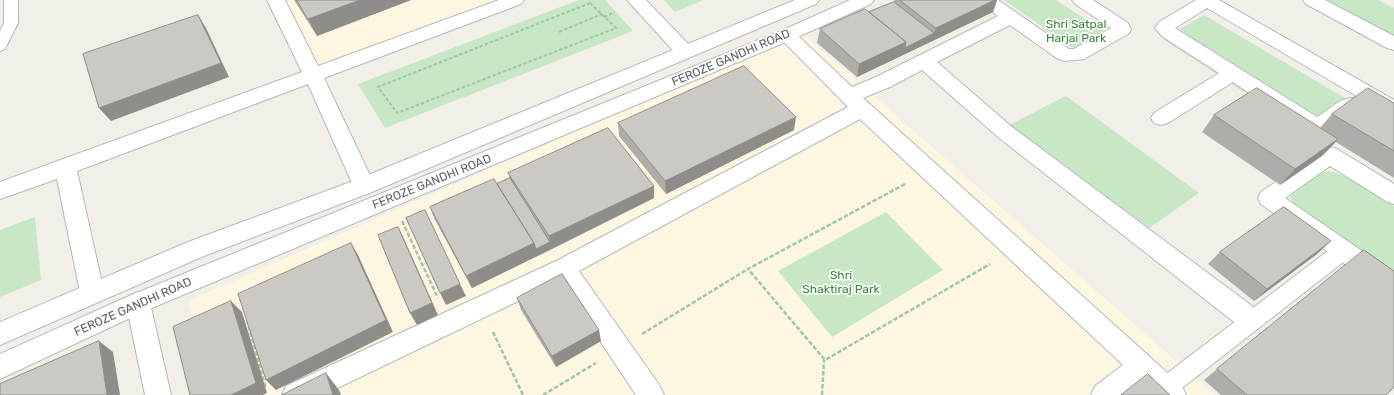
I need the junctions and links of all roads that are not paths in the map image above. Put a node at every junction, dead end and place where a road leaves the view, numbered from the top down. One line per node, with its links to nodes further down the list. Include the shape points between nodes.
1 (11, 0): 14 (lane, via 11,23)
2 (276, 0): 18 (street)
3 (636, 0): 15 (street)
4 (810, 0): 15 (street, FEROZE GANDHI ROAD)
5 (865, 0): 12 (street, FEROZE GANDHI ROAD)
6 (986, 0): 11 (street)
7 (1080, 0): 11 (street, via 1122,27 1122,30 1077,55 1065,55)
8 (1207, 0): 17 (street, via 1164,28); 19 (street)
9 (1312, 0): 13 (street)
10 (512, 1): 18 (street)
11 (1011, 18): 16 (street)
12 (787, 35): 20 (street); 31 (street, FEROZE GANDHI ROAD)
13 (1394, 44)
14 (0, 46)
15 (685, 52): 24 (street, FEROZE GANDHI ROAD)
16 (925, 62): 20 (street, via 883,82); 32 (street, via 1005,132)
17 (1232, 74): 19 (street, via 1318,125); 22 (street)
18 (313, 75): 23 (street); 24 (street)
19 (1366, 93): 21 (street)
20 (855, 102): 28 (street); 35 (street)
21 (1394, 109)
22 (1161, 118)
23 (65, 167): 25 (street); 30 (street)
24 (364, 186): 30 (street, FEROZE GANDHI ROAD, via 196,249)
25 (0, 191)
26 (1394, 195): 27 (street, via 1330,155 1269,198)
27 (1344, 250): 29 (street); 36 (lane)
28 (564, 268): 38 (street); 39 (street)
29 (1394, 286)
30 (92, 292): 33 (street, FEROZE GANDHI ROAD)
31 (138, 303): 34 (street, FEROZE GANDHI ROAD); 37 (street)
32 (1243, 314)
33 (0, 334)
34 (0, 367)
35 (1141, 367): 36 (street); 40 (street)
36 (1169, 391)
37 (158, 395)
38 (295, 395)
39 (651, 395)
40 (1104, 395)

